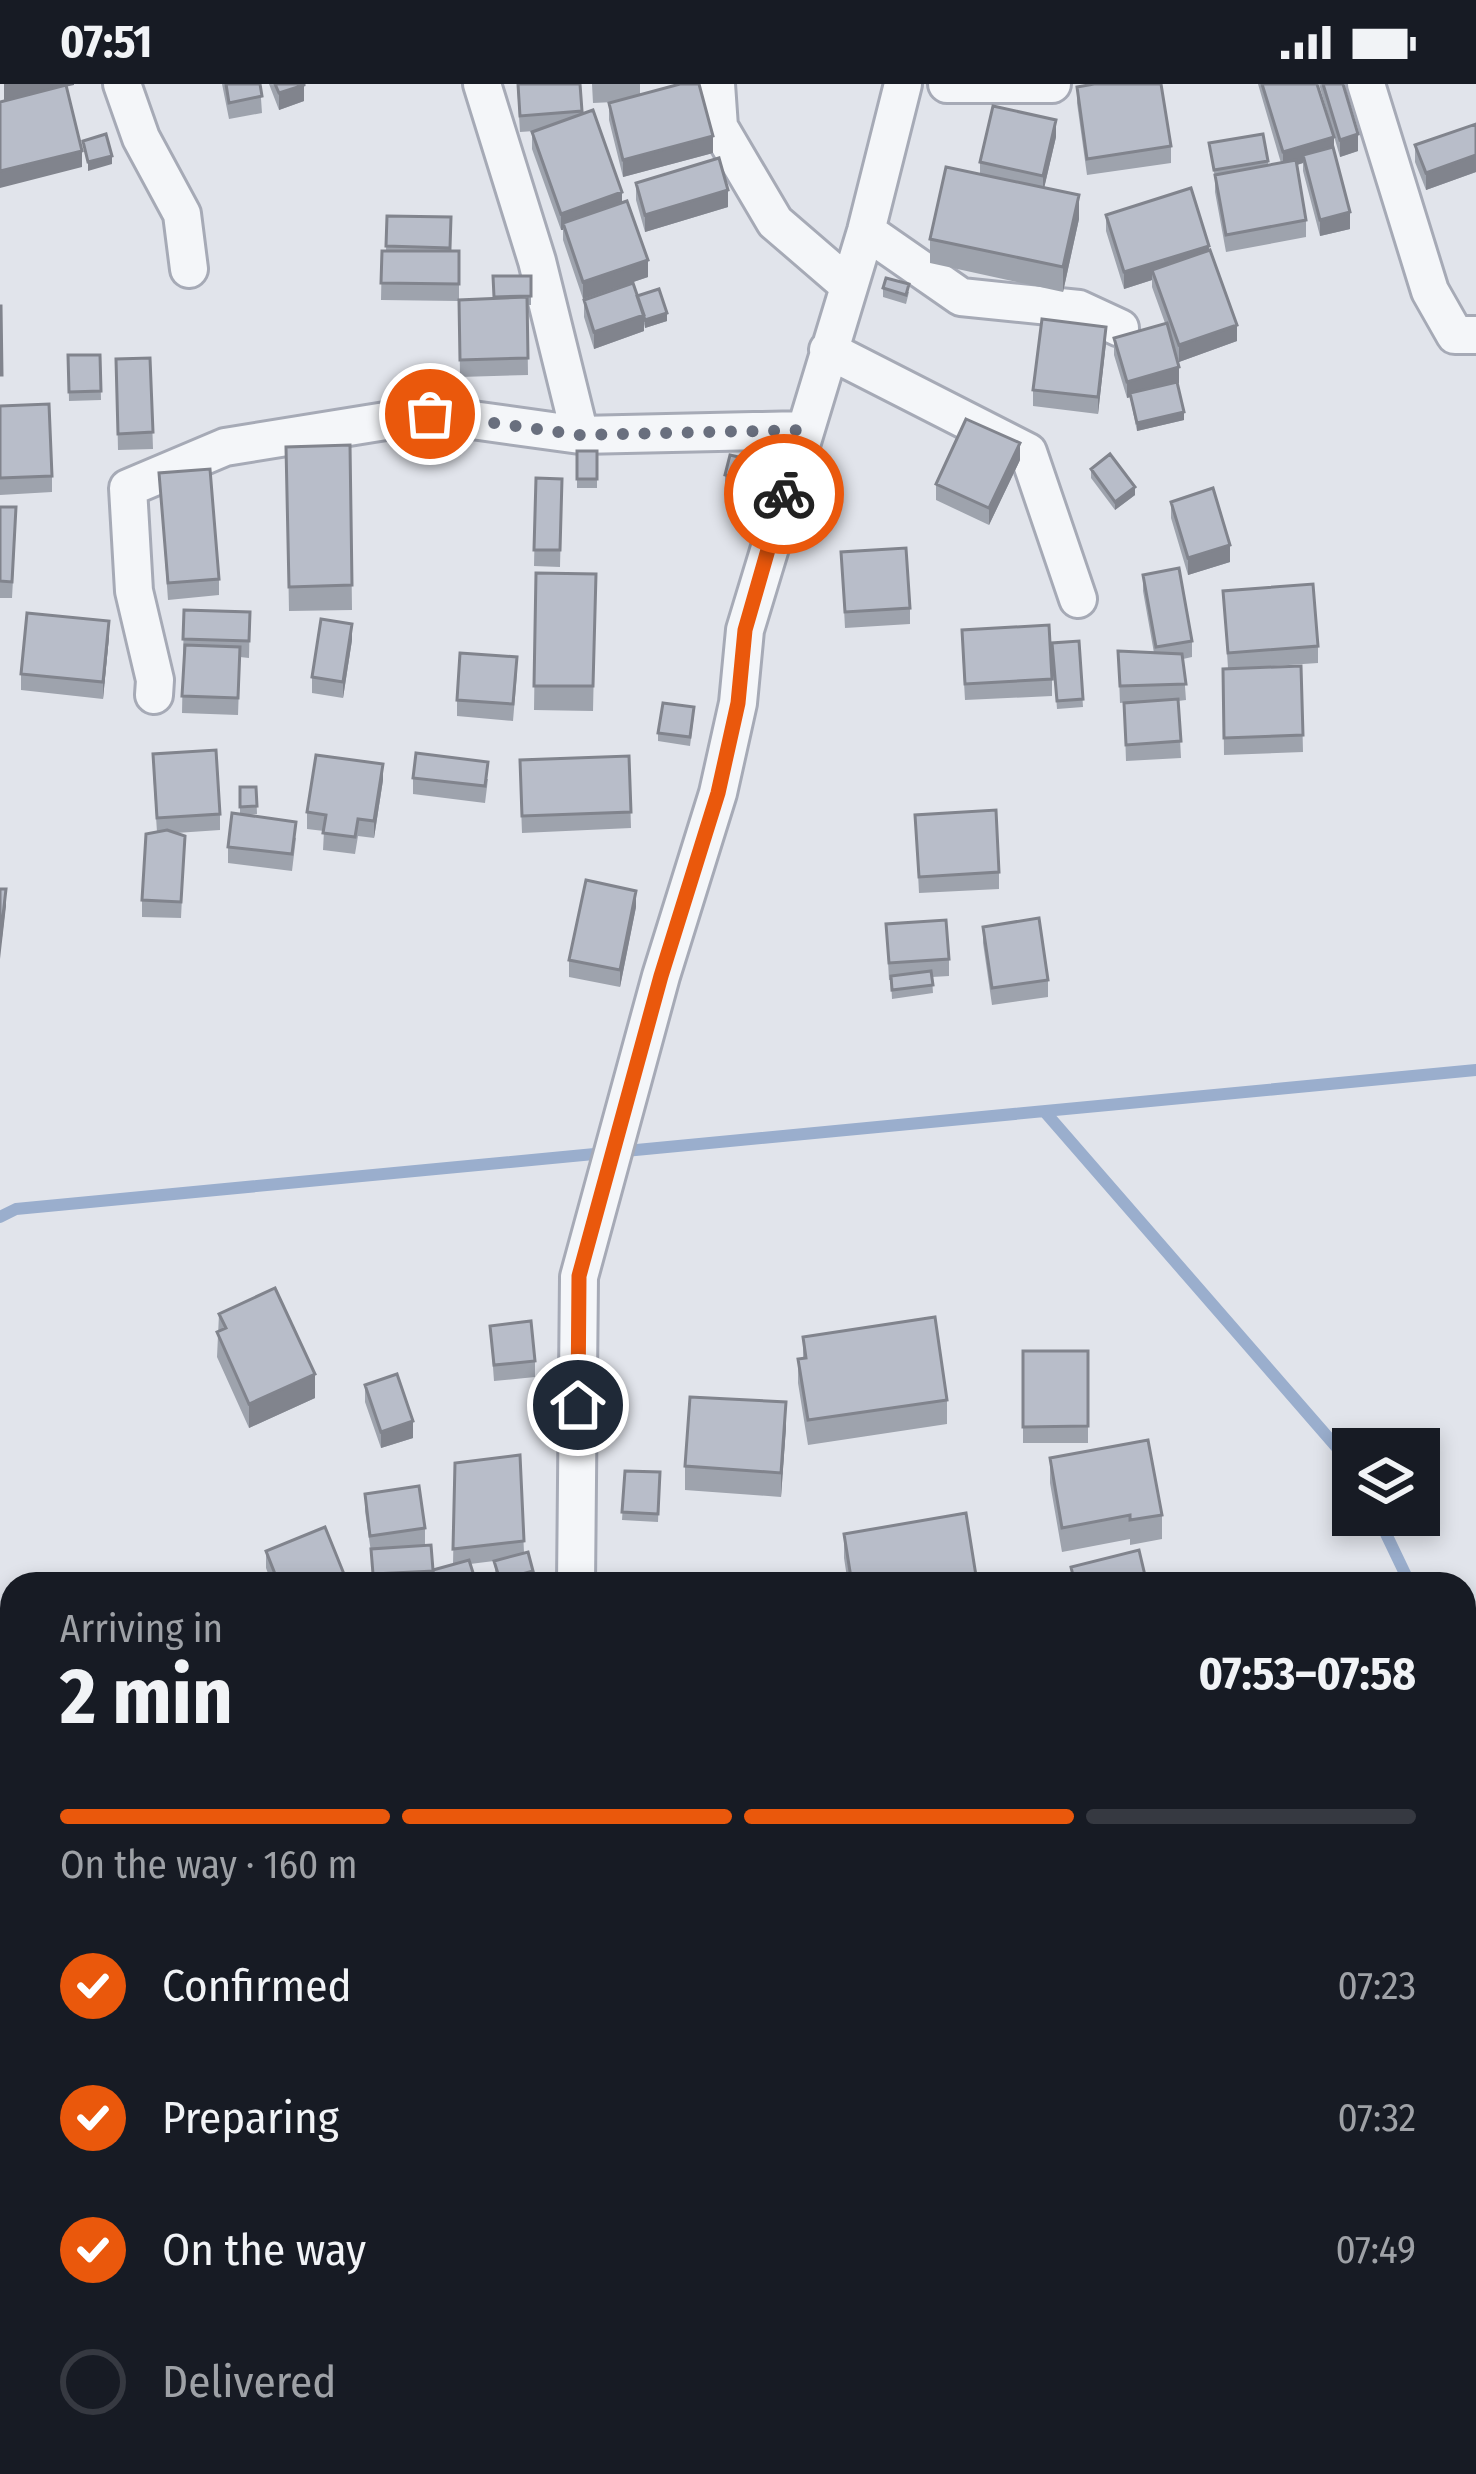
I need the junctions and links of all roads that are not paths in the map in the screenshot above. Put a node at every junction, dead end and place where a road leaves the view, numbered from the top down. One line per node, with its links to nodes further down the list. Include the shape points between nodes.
1 (122, 84): 9 (street, via 182,214)
2 (482, 84): 15 (street)
3 (716, 84): 10 (street, via 719,127 775,222)
4 (903, 84): 8 (street)
5 (947, 84): 6 (street)
6 (1052, 84)
7 (1366, 84): 12 (street, via 1430,291 1455,334)
8 (866, 231): 10 (street); 11 (street, via 961,297 1079,309)
9 (189, 269)
10 (847, 284): 13 (street)
11 (1120, 328)
12 (1476, 335)
13 (827, 350): 14 (street); 16 (street, via 1028,452)
14 (803, 430): 15 (street); 18 (street, via 745,630 718,793 579,1276)
15 (580, 435): 17 (street, via 430,414 225,447 128,488 134,591)
16 (1078, 599)
17 (154, 695)
18 (576, 1572)

